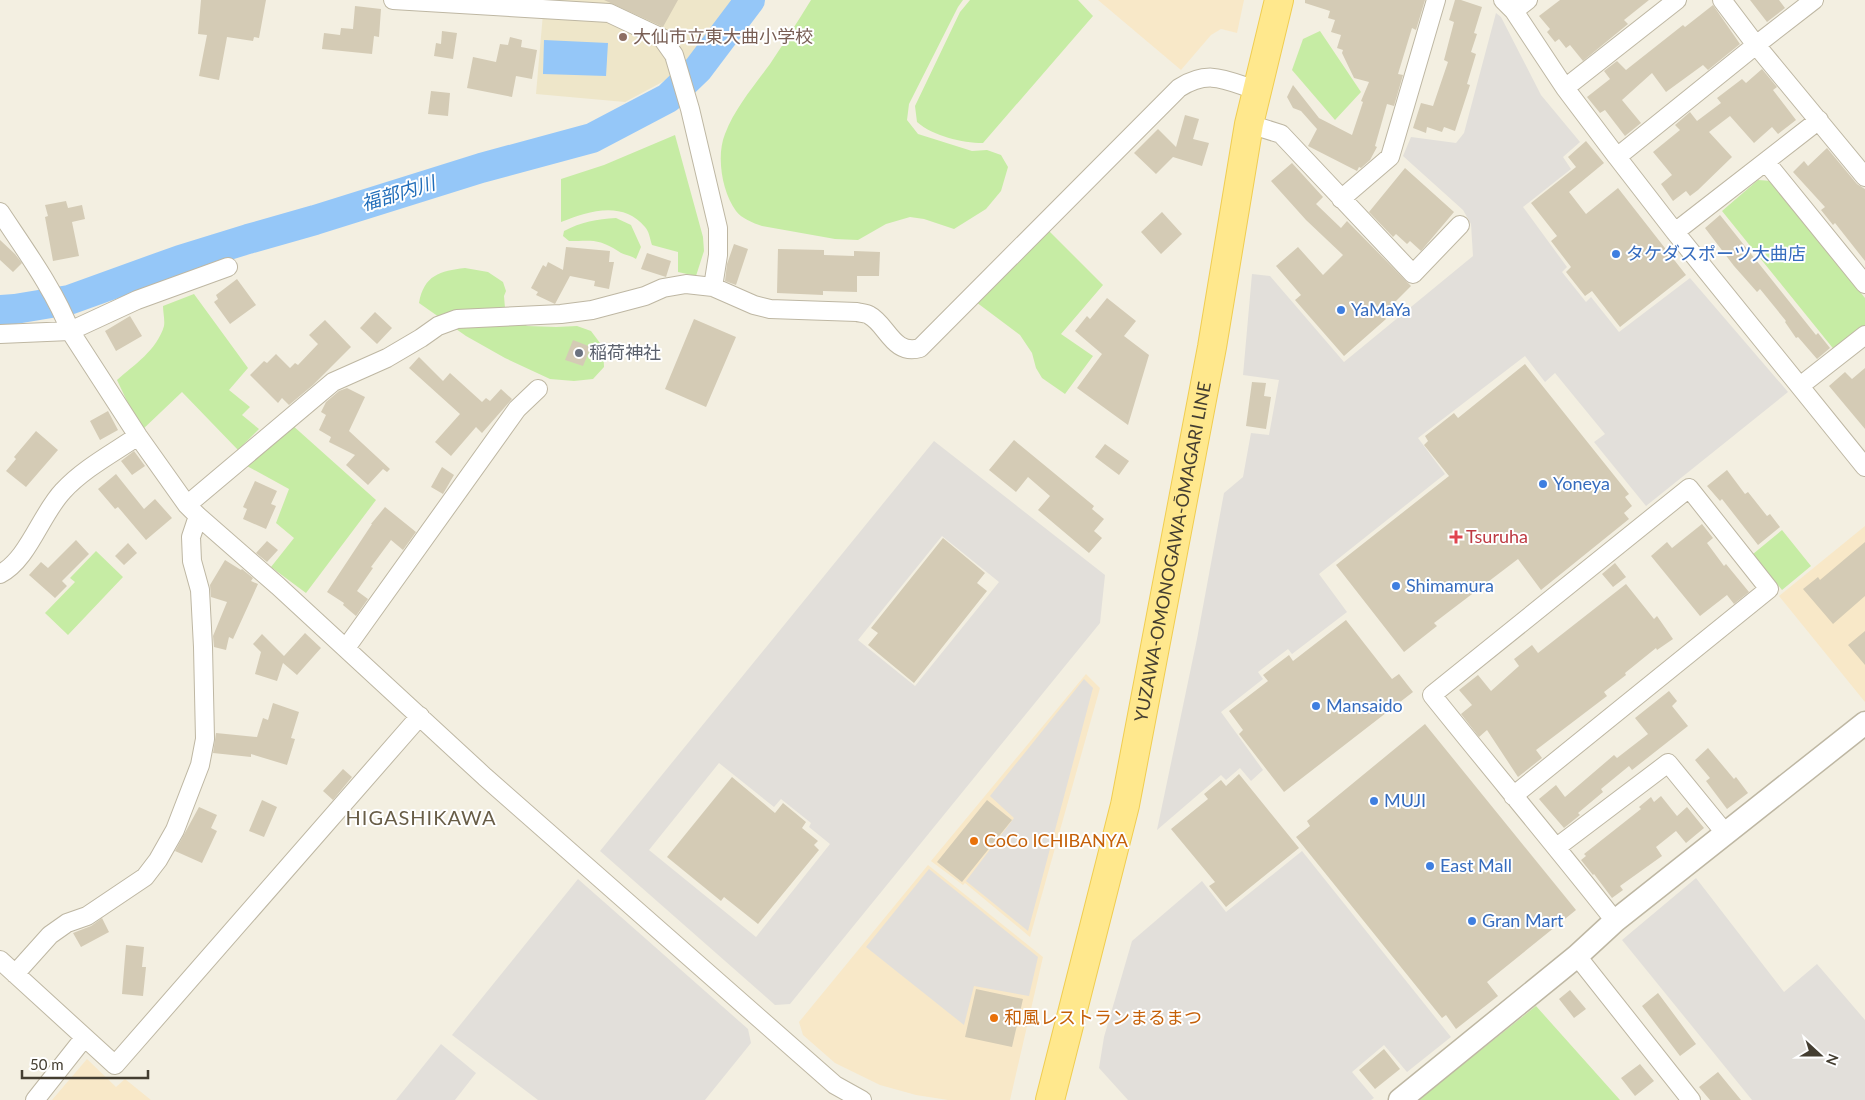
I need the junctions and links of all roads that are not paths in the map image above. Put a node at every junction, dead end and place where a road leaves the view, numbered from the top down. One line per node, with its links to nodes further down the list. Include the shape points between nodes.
1 (393, 0): 22 (street, via 609,13 662,38 674,55 690,109 718,228)
2 (1279, 0): 10 (main road, YUZAWA-OMONOGAWA-ŌMAGARI LINE)
3 (1436, 0): 16 (street, via 1390,157)
4 (1677, 0): 9 (street)
5 (1722, 0): 8 (street)
6 (1814, 0): 8 (street)
7 (1515, 4): 9 (street)
8 (1756, 45): 11 (street); 13 (street)
9 (1565, 88): 13 (street)
10 (1256, 90): 12 (main road, YUZAWA-OMONOGAWA-ŌMAGARI LINE); 22 (street, via 1216,77 1190,81 1179,88 920,348 911,351 902,348 869,315 770,309)
11 (1819, 120): 14 (street); 15 (street)
12 (1249, 124): 16 (street, via 1281,134); 45 (main road, YUZAWA-OMONOGAWA-ŌMAGARI LINE, via 1212,346 1125,805)
13 (1617, 156): 19 (street)
14 (1766, 162): 19 (street); 21 (street)
15 (1865, 177)
16 (1341, 199): 18 (street, via 1413,274)
17 (0, 212): 23 (street, via 37,268)
18 (1460, 225)
19 (1675, 232): 26 (street)
20 (228, 267): 23 (street)
21 (1865, 284)
22 (713, 287): 30 (street, via 686,284 592,310 457,319 438,326 387,358 333,382)
23 (68, 325): 24 (street); 28 (street)
24 (0, 334)
25 (1865, 335): 26 (street)
26 (1800, 386): 29 (street)
27 (538, 389): 32 (street, via 517,409)
28 (138, 436): 30 (street); 31 (street, via 64,489 52,503 20,558)
29 (1865, 467)
30 (192, 510): 32 (street); 41 (street, via 192,561 200,590 204,647 205,739 200,765 182,814 158,860 145,877 87,916 67,923 50,935)
31 (0, 574)
32 (346, 648): 33 (street)
33 (420, 716): 42 (street, via 115,1065); 44 (street, via 834,1085)
34 (1865, 723): 36 (street)
35 (1513, 796): 35 (street, via 1769,590 1689,488 1432,695); 37 (street)
36 (1726, 834): 37 (street, via 1668,763); 38 (street)
37 (1557, 848): 38 (street)
38 (1615, 921): 39 (street)
39 (1577, 956): 46 (street); 47 (street)
40 (0, 960): 41 (street)
41 (15, 974): 42 (street)
42 (84, 1038): 43 (street)
43 (35, 1100)
44 (862, 1100)
45 (1050, 1100)
46 (1400, 1100)
47 (1690, 1100)

